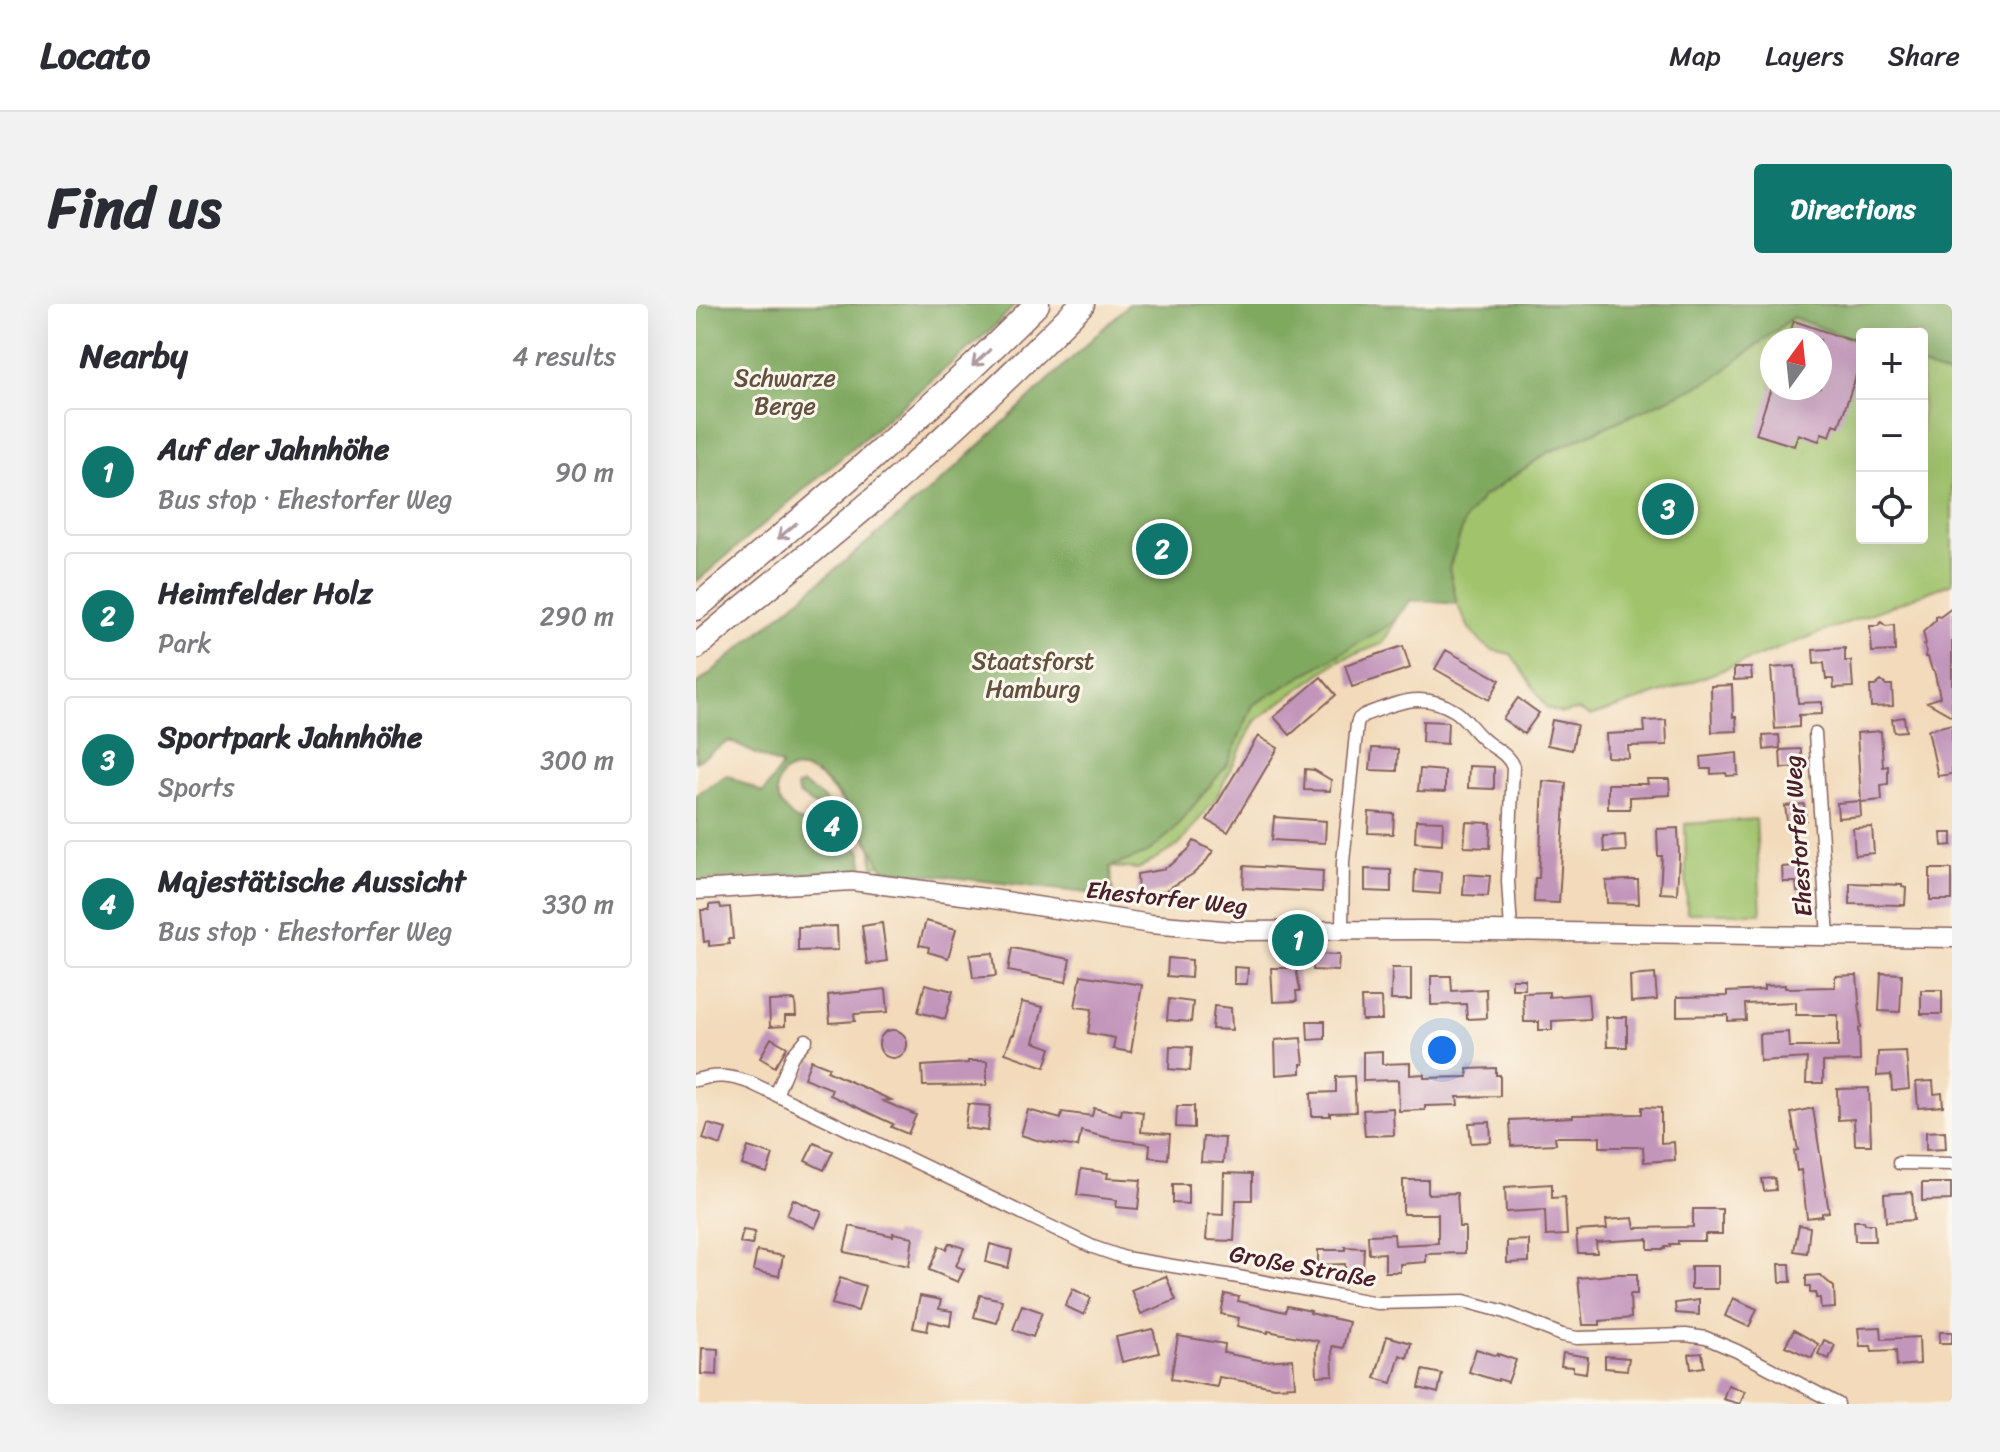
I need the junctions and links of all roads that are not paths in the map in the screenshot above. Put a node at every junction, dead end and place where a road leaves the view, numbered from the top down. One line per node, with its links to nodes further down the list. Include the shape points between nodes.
1 (1037, 304): 3 (highway, one-way to 3, via 835,491)
2 (1082, 304): 4 (highway, via 900,476)
3 (696, 608)
4 (696, 647)
5 (1815, 733): 9 (street, Ehestorfer Weg)
6 (696, 890): 7 (main road, Ehestorfer Weg, via 852,881 1169,926)
7 (1342, 930): 8 (main road, Ehestorfer Weg); 8 (street, via 1357,724 1364,715 1416,699 1454,710 1510,759)
8 (1511, 931): 9 (main road, Ehestorfer Weg)
9 (1828, 937): 10 (main road, Ehestorfer Weg)
10 (1952, 938)
11 (806, 1040): 13 (street, via 792,1056)
12 (696, 1080): 13 (street, Große Straße, via 734,1078)
13 (776, 1095): 16 (street, Große Straße, via 1125,1258 1377,1303 1464,1301 1577,1338 1706,1338)
14 (1899, 1163): 15 (street)
15 (1952, 1164)
16 (1838, 1404)

